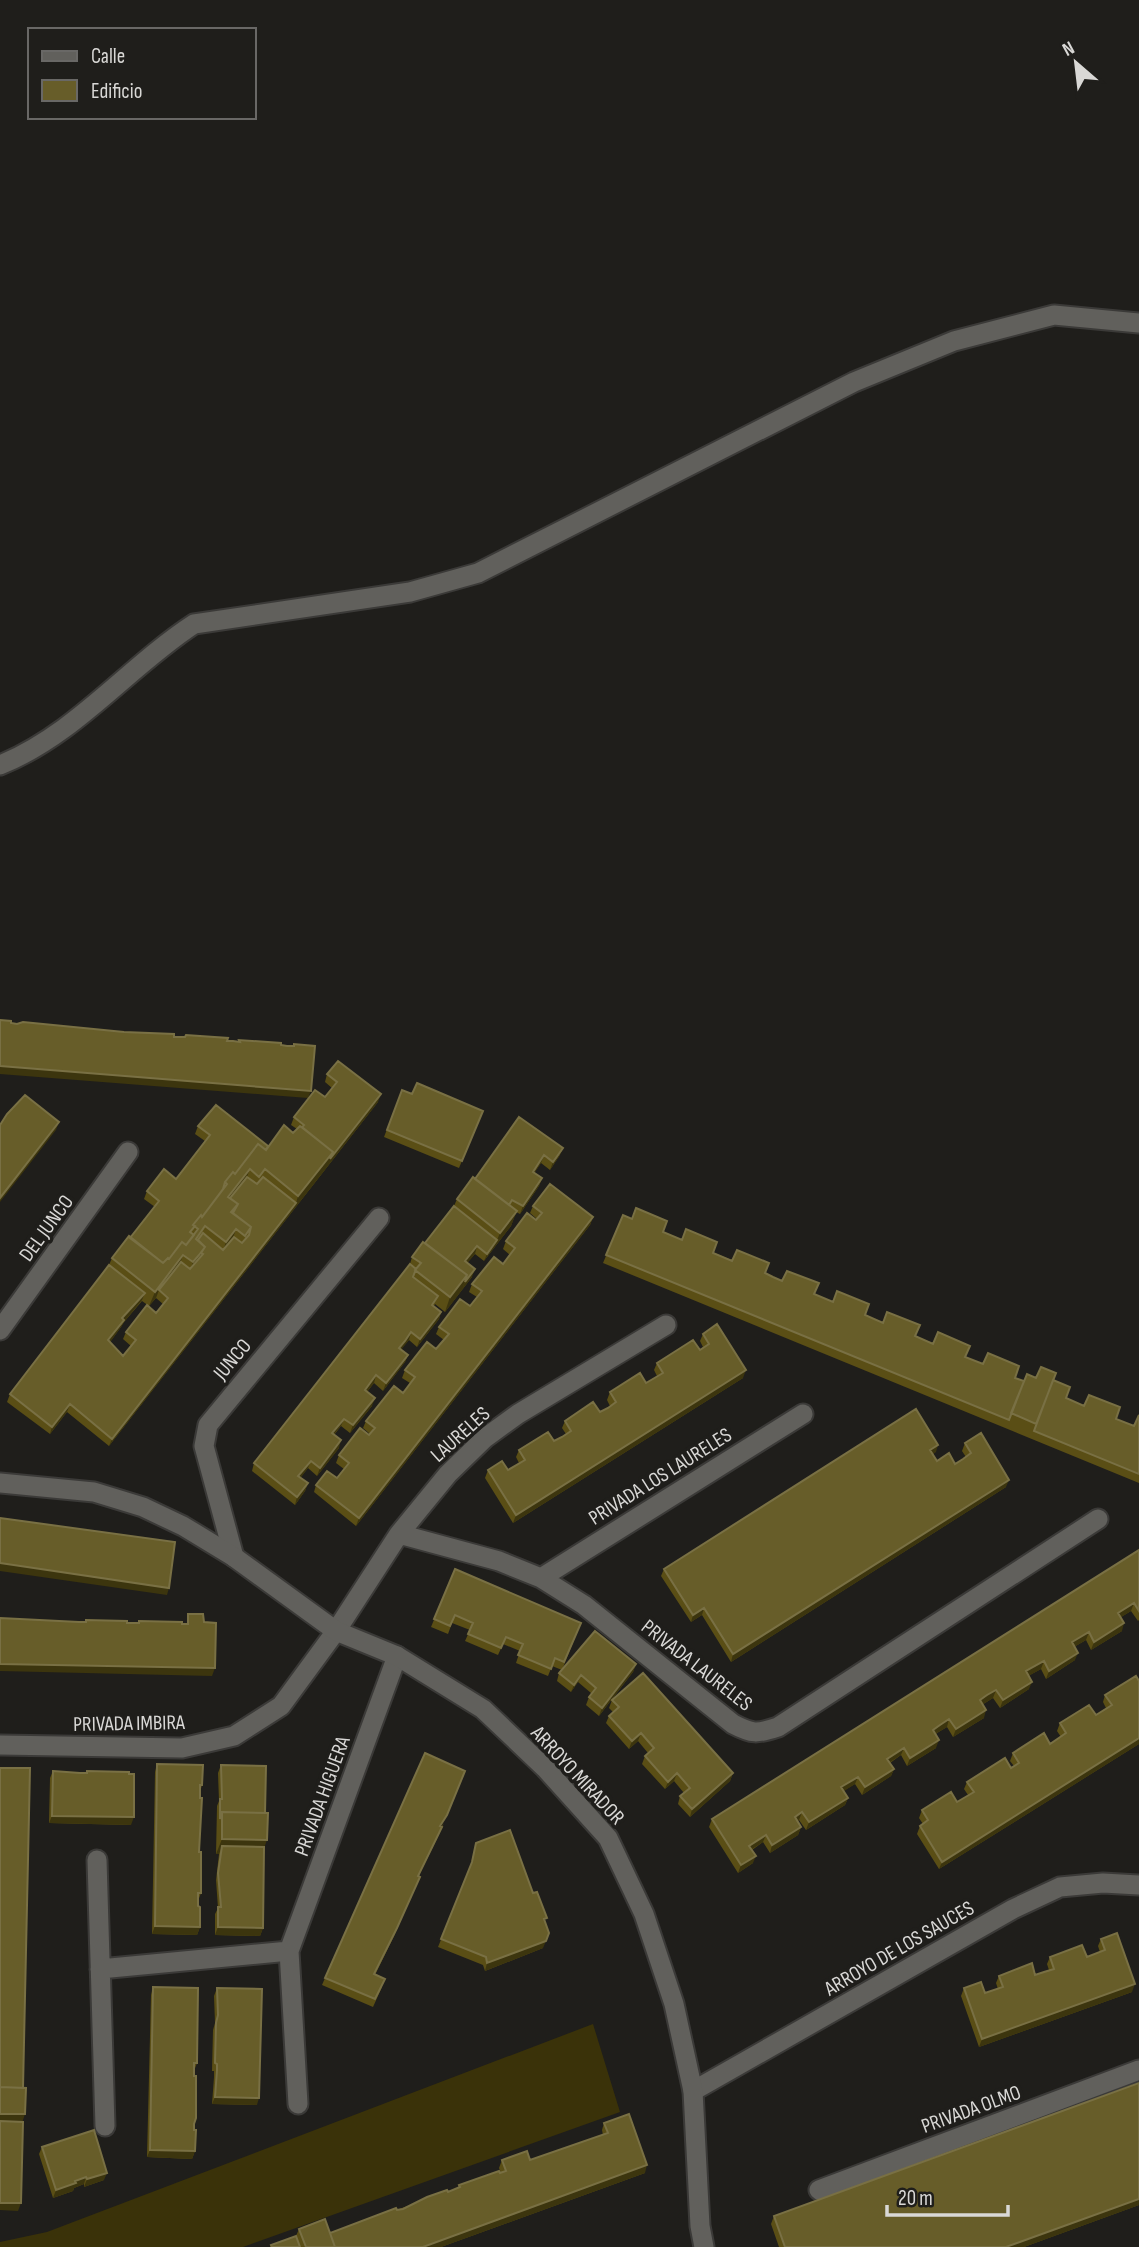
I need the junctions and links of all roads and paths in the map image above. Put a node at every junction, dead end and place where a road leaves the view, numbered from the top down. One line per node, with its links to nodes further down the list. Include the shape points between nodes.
1 (1139, 323): 2 (street, via 1054,315 954,341 854,382 478,573 410,592 194,624 167,641 58,733)
2 (0, 765)
3 (128, 1152): 6 (street, DEL JUNCO)
4 (379, 1218): 11 (street, JUNCO, via 208,1425 204,1446)
5 (666, 1325): 10 (street, LAURELES, via 485,1438 448,1474)
6 (0, 1330)
7 (803, 1414): 12 (street, PRIVADA LOS LAURELES)
8 (0, 1483): 11 (street, ARROYO MIRADOR, via 94,1492 143,1507)
9 (1098, 1518): 12 (street, PRIVADA LAURELES, via 778,1727 761,1733 733,1724 584,1605)
10 (399, 1534): 12 (street, PRIVADA LAURELES, via 499,1561); 13 (street, LAURELES)
11 (234, 1557): 13 (street, ARROYO MIRADOR)
12 (541, 1578)
13 (336, 1631): 14 (street, ARROYO MIRADOR); 15 (street, PRIVADA IMBIRA, via 281,1706 234,1736 182,1748)
14 (397, 1656): 18 (street, PRIVADA HIGUERA); 21 (street, ARROYO MIRADOR, via 482,1709 545,1768 608,1838 644,1914 674,2004)
15 (0, 1745)
16 (97, 1860): 19 (street)
17 (1139, 1885): 21 (street, ARROYO DE LOS SAUCES, via 1060,1887 1013,1909)
18 (289, 1951): 19 (street); 22 (street, PRIVADA HIGUERA)
19 (100, 1969): 23 (street)
20 (1139, 2070): 24 (street, PRIVADA OLMO)
21 (693, 2091): 25 (street, ARROYO MIRADOR)
22 (298, 2104)
23 (105, 2126)
24 (819, 2190)
25 (704, 2247)

